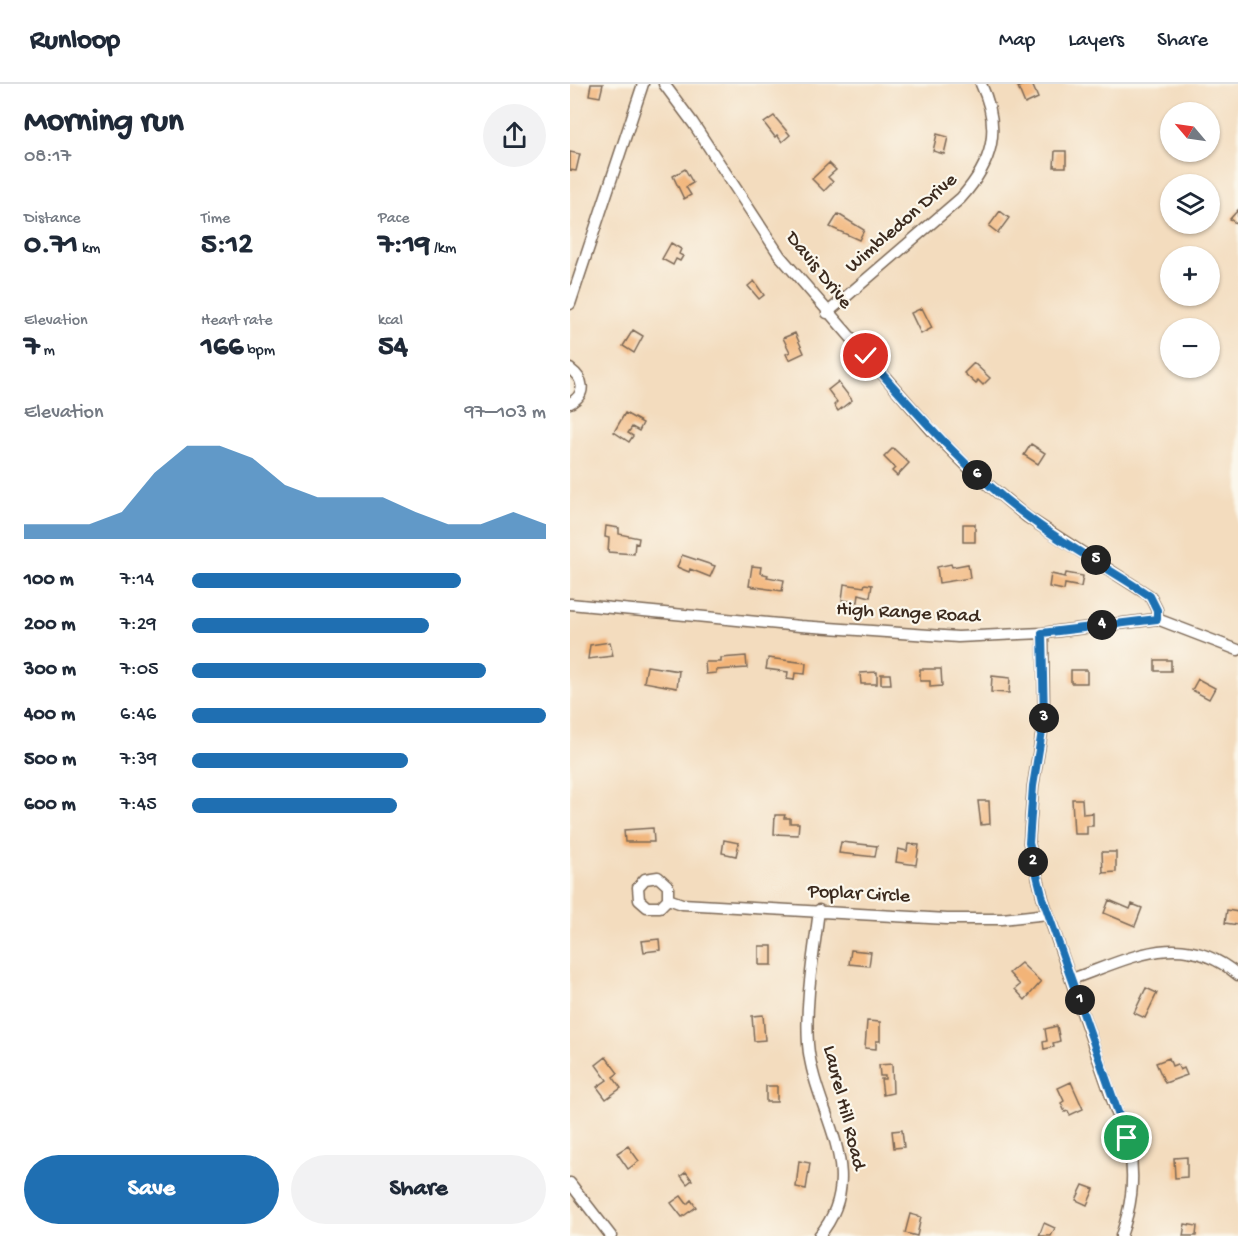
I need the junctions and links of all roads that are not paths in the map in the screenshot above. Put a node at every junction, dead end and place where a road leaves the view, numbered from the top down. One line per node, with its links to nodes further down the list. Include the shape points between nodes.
1 (643, 84): 4 (street)
2 (664, 84): 5 (street, Davis Drive, via 754,219)
3 (981, 84): 5 (street, Wimbledon Drive, via 990,103 993,125 987,159 977,180)
4 (570, 304)
5 (827, 312): 9 (street, Davis Drive, via 973,472 1027,517 1150,596)
6 (570, 369): 7 (street, via 582,386 579,397)
7 (570, 403)
8 (570, 604): 10 (street, High Range Road, via 935,636)
9 (1157, 619): 10 (street, High Range Road); 11 (street, High Range Road)
10 (1042, 633): 14 (street, via 1044,719 1029,843)
11 (1238, 650)
12 (668, 899): 13 (street, Poplar Circle, via 682,904)
13 (819, 910): 14 (street, Poplar Circle, via 1002,920); 19 (street, Laurel Hill Road, via 808,1023 809,1056 843,1179 837,1207)
14 (1048, 914): 16 (street)
15 (1238, 975): 16 (street, via 1211,958 1176,948 1143,954)
16 (1072, 979): 20 (street, via 1130,1151 1133,1180)
17 (570, 1183): 18 (street)
18 (611, 1236)
19 (819, 1236)
20 (1121, 1236)

